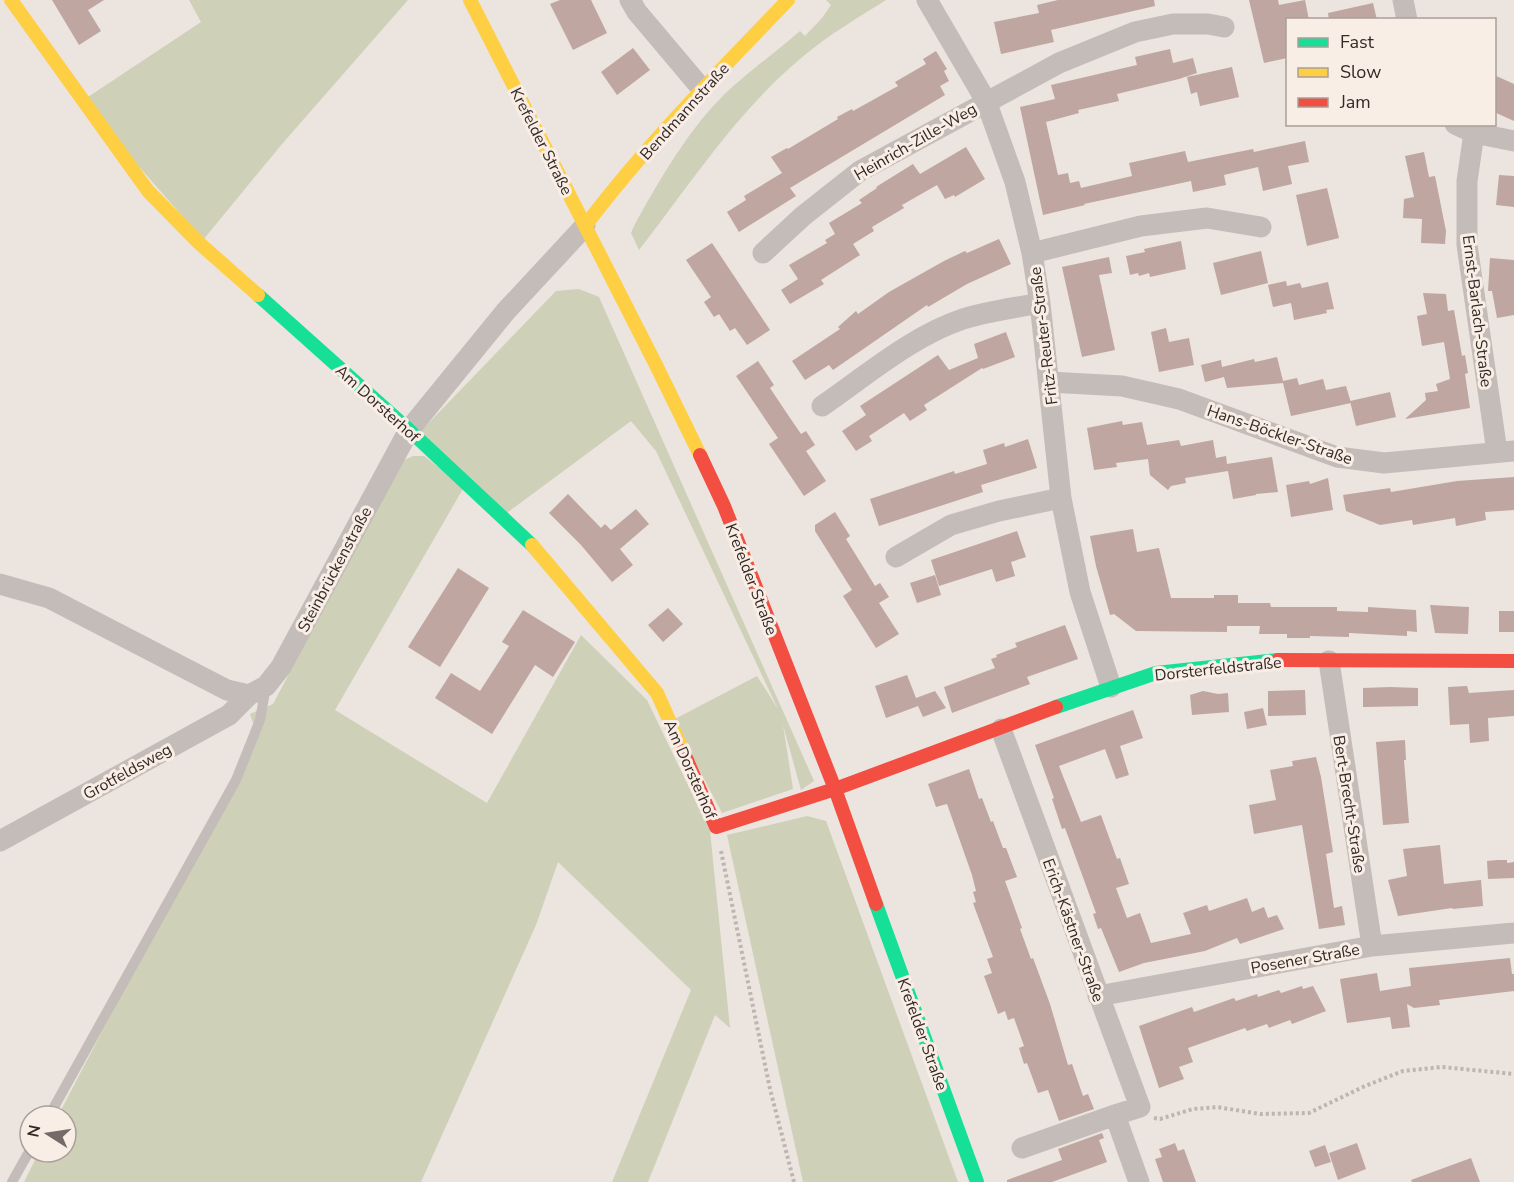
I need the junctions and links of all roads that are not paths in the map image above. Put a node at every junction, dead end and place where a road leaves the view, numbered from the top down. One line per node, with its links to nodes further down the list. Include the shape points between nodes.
1 (11, 0): 21 (street, Am Dorsterhof, via 148,191 199,243)
2 (470, 0): 14 (street, Krefelder Straße)
3 (630, 0): 9 (street)
4 (788, 0): 9 (street, Bendmannstraße)
5 (927, 0): 10 (street, Fritz-Reuter-Straße)
6 (1403, 0): 7 (street)
7 (1407, 18)
8 (1224, 27): 10 (street, Heinrich-Zille-Weg, via 1173,24 1135,32 1059,63)
9 (702, 89): 14 (street, Bendmannstraße)
10 (986, 101): 16 (street, Fritz-Reuter-Straße, via 1015,182); 17 (street, Heinrich-Zille-Weg, via 860,171 802,216)
11 (1459, 126): 12 (street)
12 (1474, 133): 13 (street); 22 (street, Ernst-Barlach-Straße, via 1467,181 1467,245)
13 (1514, 141)
14 (585, 226): 21 (street, Steinbrückenstraße, via 506,311); 31 (street, Krefelder Straße, via 724,506)
15 (1261, 227): 16 (street, via 1207,218 1141,226)
16 (1032, 253): 18 (street, Fritz-Reuter-Straße)
17 (763, 254)
18 (1040, 303): 19 (street, Fritz-Reuter-Straße); 20 (street, via 965,318 937,330)
19 (1049, 382): 22 (street, Hans-Böckler-Straße, via 1122,387 1179,399 1337,457 1362,462 1384,464); 23 (street, Fritz-Reuter-Straße)
20 (822, 406)
21 (409, 430): 29 (street, Steinbrückenstraße, via 281,667); 31 (street, Am Dorsterhof, via 530,543 657,693 716,826)
22 (1506, 451)
23 (1061, 498): 24 (street, via 951,525); 28 (street, Fritz-Reuter-Straße, via 1080,592)
24 (896, 557)
25 (0, 584): 29 (street, via 49,598 227,690)
26 (1329, 661): 27 (street, Dorsterfeldstraße); 28 (street, Dorsterfeldstraße, via 1270,660 1206,666 1156,673); 34 (street, Bert-Brecht-Straße)
27 (1514, 661)
28 (1111, 687): 30 (street, Dorsterfeldstraße)
29 (258, 690): 32 (street, Grotfeldsweg, via 229,715); 36 (lane, via 260,720 236,780)
30 (1000, 729): 31 (street, Dorsterfeldstraße); 35 (street, Erich-Kästner-Straße)
31 (835, 789): 41 (street, Krefelder Straße)
32 (0, 841)
33 (1514, 933): 34 (street, Posener Straße)
34 (1372, 946): 35 (street, Posener Straße)
35 (1098, 996): 37 (street, Erich-Kästner-Straße, via 1140,1107)
36 (56, 1104)
37 (1115, 1115): 38 (street, Erich-Kästner-Straße); 42 (street)
38 (1022, 1148)
39 (22, 1164): 40 (lane)
40 (12, 1182)
41 (977, 1182)
42 (1139, 1182)

